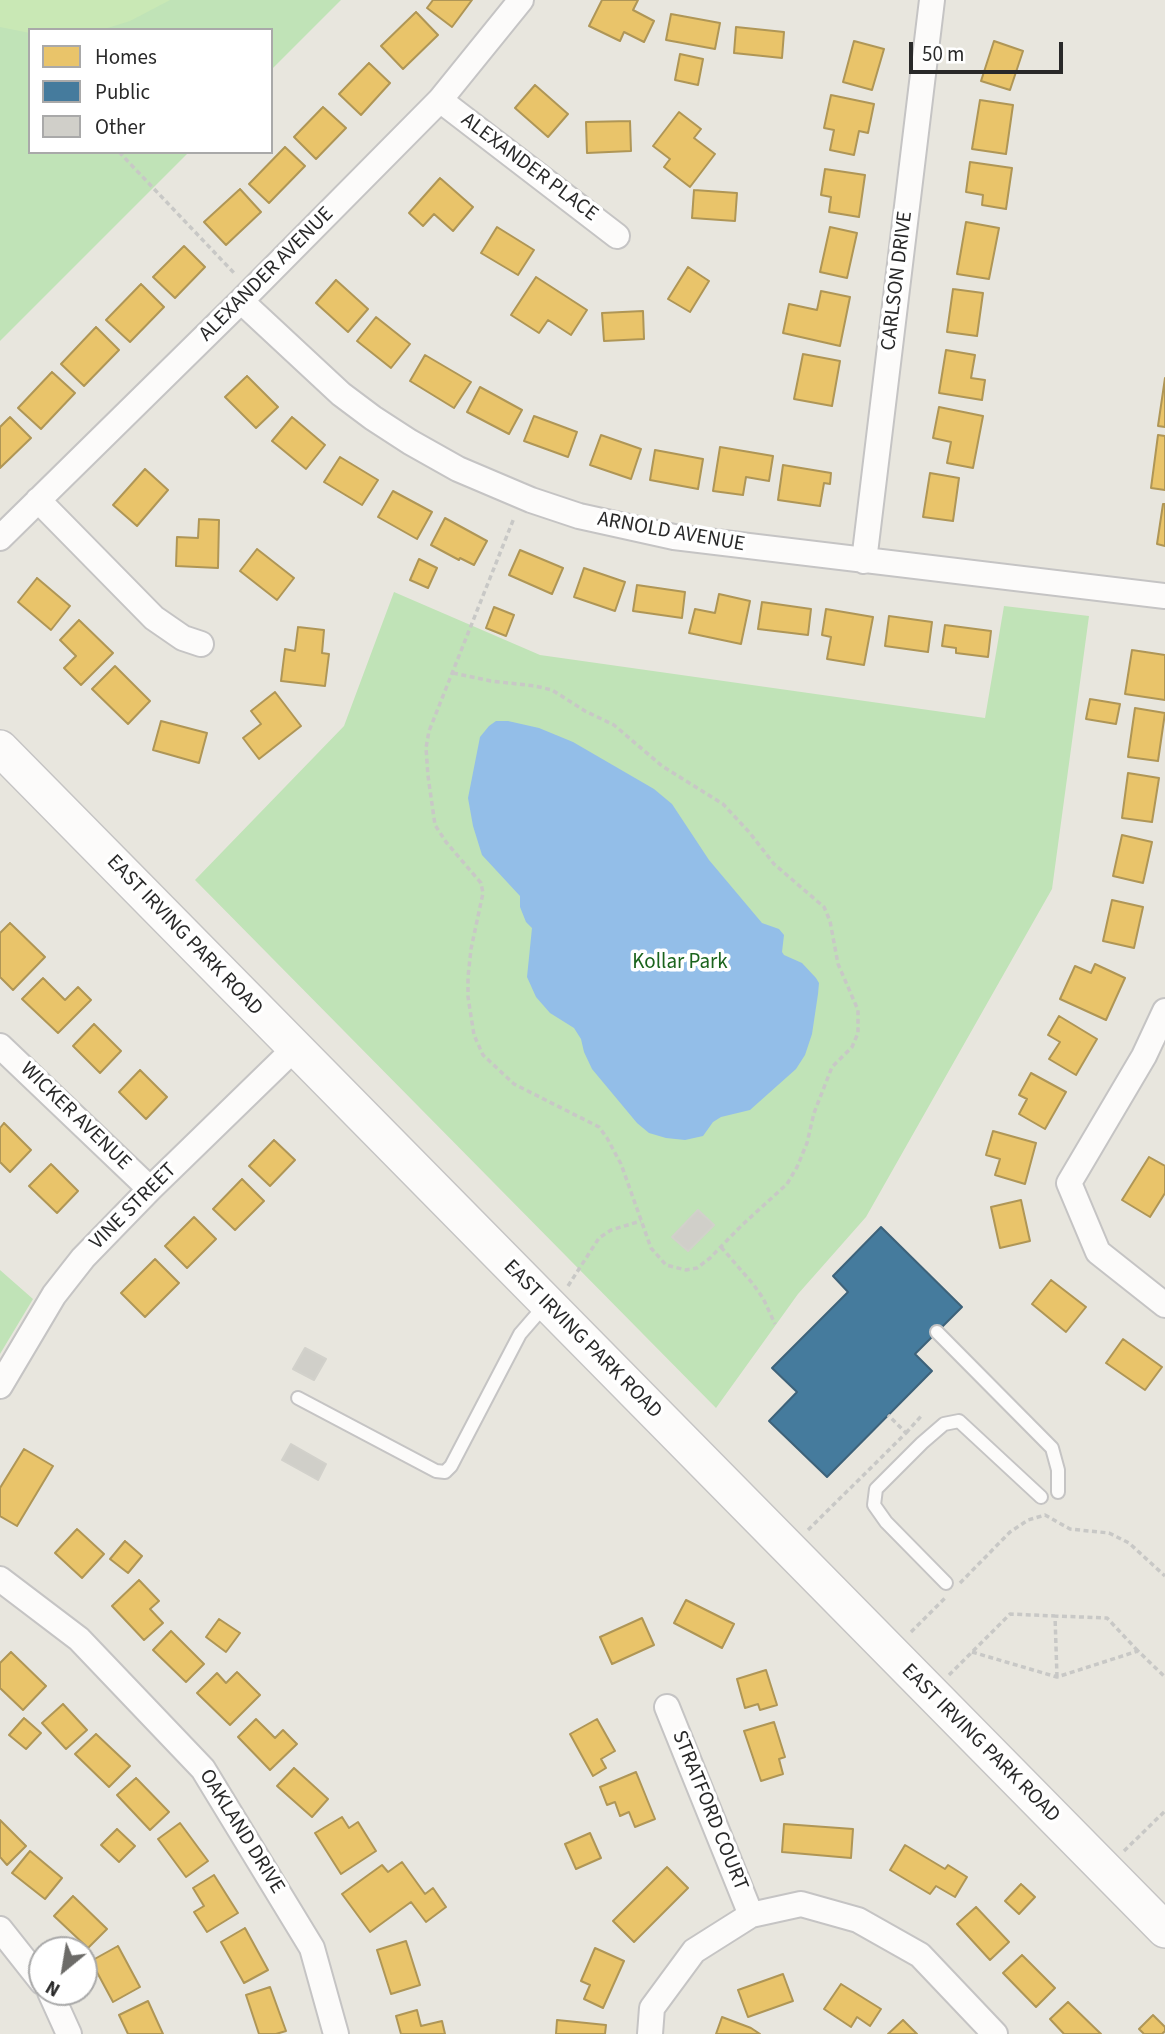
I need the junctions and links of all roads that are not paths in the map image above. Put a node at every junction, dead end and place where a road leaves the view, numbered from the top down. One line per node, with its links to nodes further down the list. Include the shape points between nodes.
1 (521, 0): 3 (street, ALEXANDER AVENUE)
2 (932, 0): 8 (street, CARLSON DRIVE)
3 (440, 100): 4 (street, ALEXANDER PLACE); 5 (street, ALEXANDER AVENUE)
4 (617, 236)
5 (246, 296): 6 (street, ALEXANDER AVENUE); 8 (street, ARNOLD AVENUE, via 341,394 373,418 458,468 523,496 579,516 674,537)
6 (38, 500): 7 (street, ALEXANDER AVENUE); 10 (street, via 154,618)
7 (0, 538)
8 (864, 561): 9 (street, ARNOLD AVENUE)
9 (1165, 596)
10 (201, 644)
11 (0, 748): 14 (main road, EAST IRVING PARK ROAD)
12 (1165, 1011): 16 (street, via 1144,1056 1069,1182 1098,1252)
13 (0, 1046): 15 (street, WICKER AVENUE)
14 (295, 1048): 15 (street, VINE STREET); 17 (main road, EAST IRVING PARK ROAD)
15 (150, 1189): 19 (street, VINE STREET, via 65,1280)
16 (1165, 1305)
17 (549, 1307): 20 (lane, via 520,1334 446,1472 436,1471); 28 (main road, EAST IRVING PARK ROAD)
18 (937, 1332): 21 (lane, via 1052,1448)
19 (0, 1386)
20 (298, 1398)
21 (1058, 1492)
22 (1041, 1497): 24 (lane, via 959,1421 944,1424 929,1437 876,1489 874,1505)
23 (0, 1579): 32 (street, OAKLAND DRIVE, via 79,1639 203,1769 312,1948)
24 (951, 1585)
25 (667, 1707): 26 (street, STRATFORD COURT)
26 (751, 1914): 33 (street, via 694,1951 652,2008); 34 (street, via 801,1903 858,1920 920,1955)
27 (0, 1929): 29 (street)
28 (1165, 1930)
29 (28, 1964)
30 (56, 2006): 31 (street)
31 (69, 2034)
32 (336, 2034)
33 (650, 2034)
34 (995, 2034)

